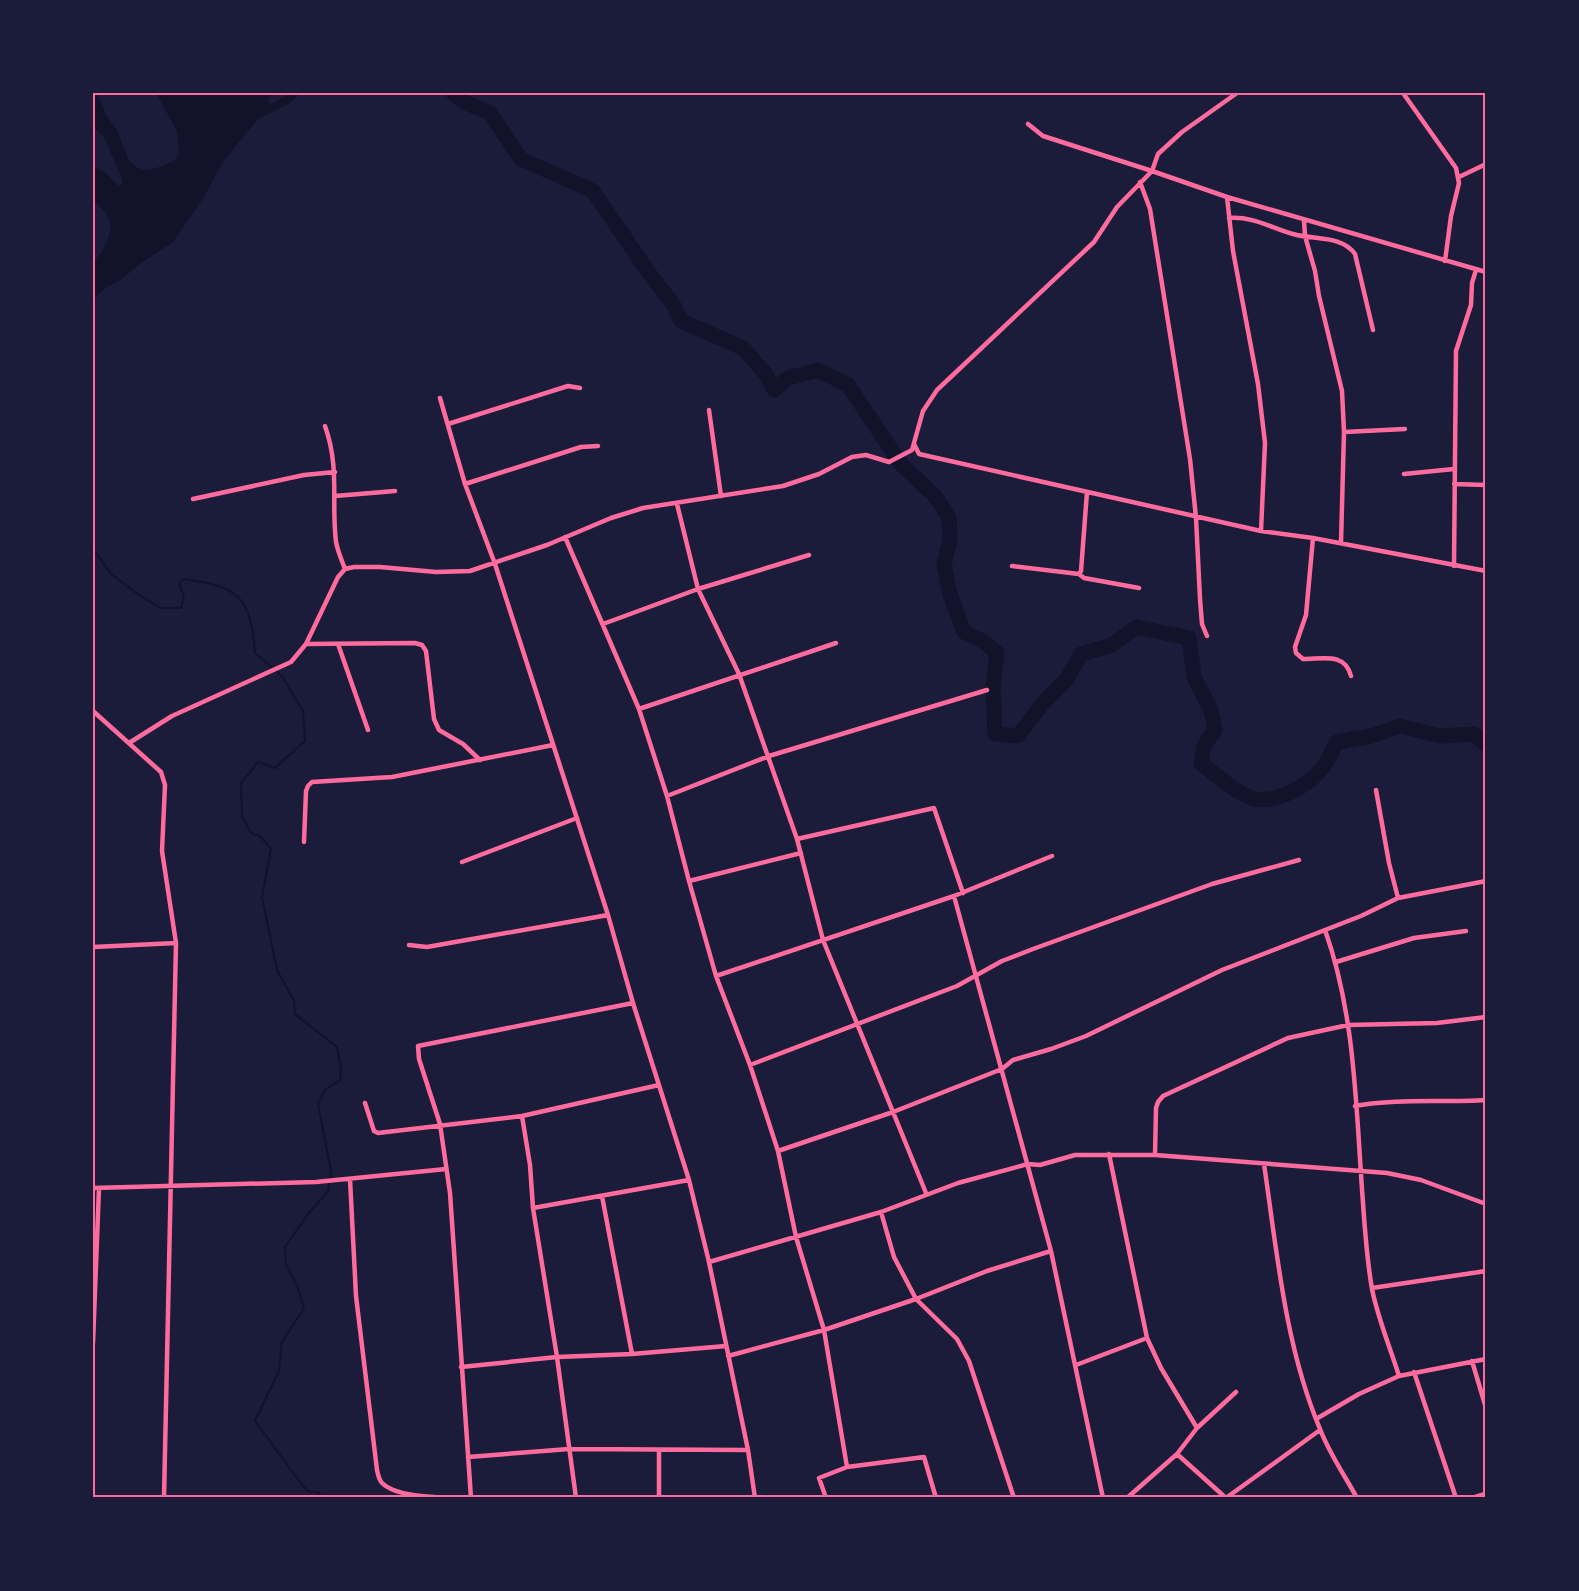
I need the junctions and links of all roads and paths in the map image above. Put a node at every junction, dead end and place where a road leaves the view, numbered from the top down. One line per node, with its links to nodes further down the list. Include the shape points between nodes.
1 (1237, 93): 5 (street, via 1158,154)
2 (1403, 93): 6 (street)
3 (1028, 124): 5 (street, via 1043,136)
4 (1486, 164): 6 (street)
5 (1152, 171): 7 (street); 8 (street)
6 (1459, 177): 12 (street)
7 (1140, 183): 23 (street, via 1117,207 1094,242 937,390 923,411); 37 (street, via 1150,209)
8 (1227, 197): 9 (street); 10 (street)
9 (1229, 218): 11 (street, via 1248,218); 38 (street, via 1263,431)
10 (1304, 220): 11 (street); 12 (street)
11 (1305, 236): 15 (street, via 1351,248); 22 (street, via 1341,380)
12 (1445, 261): 13 (street)
13 (1476, 270): 14 (street); 25 (street, via 1471,305 1456,351)
14 (1486, 272)
15 (1373, 330)
16 (580, 388): 19 (street, via 568,386)
17 (440, 398): 19 (street)
18 (709, 410): 34 (street)
19 (448, 424): 28 (street)
20 (325, 426): 26 (street)
21 (1405, 429): 22 (street)
22 (1344, 432): 41 (street)
23 (914, 443): 32 (street, via 919,454); 34 (street, via 912,450 889,462 866,455 852,457 783,486)
24 (598, 446): 28 (street, via 581,447)
25 (1454, 469): 27 (street); 29 (street)
26 (335, 472): 33 (street); 35 (street)
27 (1404, 474)
28 (465, 484): 43 (street)
29 (1454, 484): 30 (street); 45 (street)
30 (1486, 485)
31 (395, 491): 33 (street)
32 (1087, 492): 37 (street); 48 (street)
33 (335, 496): 46 (street, via 336,542)
34 (721, 496): 36 (street)
35 (194, 499)
36 (677, 504): 39 (street, via 625,513); 50 (street)
37 (1196, 518): 38 (street); 52 (street, via 1202,624)
38 (1261, 531): 40 (street)
39 (565, 537): 43 (street); 51 (street)
40 (1313, 538): 41 (street); 57 (street, via 1306,615 1296,653 1303,659 1340,659)
41 (1341, 543): 45 (street)
42 (809, 555): 50 (street)
43 (495, 564): 46 (street, via 470,571); 63 (street)
44 (1012, 566): 48 (street)
45 (1455, 566): 47 (street)
46 (345, 569): 54 (street)
47 (1486, 571)
48 (1079, 574): 49 (street)
49 (1139, 588)
50 (698, 589): 51 (street); 56 (street)
51 (603, 624): 59 (street)
52 (1208, 636)
53 (836, 643): 56 (street)
54 (306, 644): 55 (street); 62 (street, via 291,662 172,716)
55 (338, 644): 61 (street); 65 (street, via 422,645 438,730 463,744)
56 (739, 674): 59 (street); 64 (street)
57 (1352, 676)
58 (987, 690): 64 (street)
59 (639, 709): 67 (street)
60 (93, 711): 62 (street)
61 (368, 730)
62 (129, 743): 84 (street, via 161,772 165,785 162,851)
63 (553, 745): 65 (street); 68 (street)
64 (769, 756): 67 (street); 69 (street)
65 (480, 760): 70 (street, via 393,777 312,782 306,791)
66 (1376, 790): 79 (street)
67 (667, 796): 75 (street)
68 (577, 818): 74 (street); 80 (street)
69 (797, 839): 71 (street); 77 (street, via 934,808)
70 (304, 842)
71 (801, 853): 75 (street); 83 (street)
72 (1052, 856): 77 (street)
73 (1299, 860): 89 (street, via 1202,888 1002,961)
74 (462, 862)
75 (689, 881): 88 (street)
76 (1486, 881): 79 (street)
77 (963, 893): 78 (street)
78 (954, 896): 83 (street); 89 (street)
79 (1398, 898): 81 (street)
80 (608, 915): 85 (street, via 427,947); 90 (street)
81 (1325, 930): 87 (street); 95 (street, via 1222,970 1086,1036 1013,1060)
82 (1466, 931): 87 (street, via 1414,938)
83 (822, 940): 88 (street); 92 (street)
84 (176, 943): 86 (street); 112 (street)
85 (409, 945)
86 (93, 947)
87 (1336, 962): 93 (street)
88 (716, 976): 94 (street)
89 (975, 976): 92 (street); 95 (street)
90 (633, 1003): 96 (street); 102 (street, via 418,1046)
91 (1486, 1017): 93 (street, via 1437,1023)
92 (858, 1024): 94 (street); 100 (street)
93 (1348, 1025): 99 (street); 105 (street, via 1288,1038 1163,1096 1156,1108)
94 (750, 1065): 103 (street)
95 (1002, 1069): 100 (street); 106 (street)
96 (659, 1085): 101 (street); 111 (street)
97 (1486, 1100): 99 (street, via 1402,1100)
98 (365, 1103): 102 (street, via 370,1124 378,1133)
99 (1355, 1106): 109 (street)
100 (893, 1112): 103 (street); 114 (street)
101 (522, 1116): 102 (street); 117 (street)
102 (440, 1124): 108 (street)
103 (778, 1151): 119 (street)
104 (1109, 1154): 105 (street); 106 (street, via 1075,1155 1040,1165); 126 (street)
105 (1155, 1155): 107 (street)
106 (1028, 1164): 114 (street); 120 (street)
107 (1263, 1164): 109 (street); 140 (street, via 1297,1356)
108 (446, 1169): 110 (street); 135 (street)
109 (1360, 1170): 116 (street, via 1421,1180); 123 (street)
110 (350, 1179): 112 (street); 150 (street, via 356,1296 377,1470 380,1482 391,1490)
111 (689, 1180): 115 (street); 121 (street)
112 (170, 1185): 113 (street); 151 (street)
113 (96, 1188): 127 (street)
114 (926, 1193): 118 (street)
115 (602, 1196): 117 (street); 129 (street)
116 (1486, 1204)
117 (533, 1208): 131 (street)
118 (881, 1212): 119 (street); 124 (street, via 894,1257)
119 (796, 1237): 121 (street); 125 (street)
120 (1051, 1251): 124 (street); 134 (street)
121 (709, 1262): 128 (street)
122 (1486, 1271): 123 (street)
123 (1372, 1288): 137 (street)
124 (916, 1299): 125 (street); 159 (street, via 957,1339 969,1361)
125 (824, 1330): 130 (street); 148 (street)
126 (1147, 1338): 134 (street); 141 (street)
127 (93, 1343)
128 (726, 1346): 129 (street); 130 (street)
129 (633, 1354): 131 (street)
130 (728, 1356): 144 (street)
131 (557, 1357): 135 (street); 143 (street)
132 (1486, 1359): 133 (street)
133 (1472, 1362): 136 (street); 139 (street)
134 (1076, 1365): 160 (street)
135 (461, 1367): 147 (street)
136 (1414, 1372): 137 (street); 164 (street)
137 (1399, 1376): 140 (street)
138 (1236, 1392): 141 (street)
139 (1486, 1408)
140 (1316, 1419): 142 (street)
141 (1197, 1428): 146 (street)
142 (1320, 1430): 162 (street); 163 (street)
143 (569, 1449): 145 (street); 147 (street); 154 (street)
144 (748, 1450): 145 (street); 156 (street)
145 (659, 1451): 155 (street)
146 (1177, 1454): 161 (street); 162 (street)
147 (468, 1457): 153 (street)
148 (847, 1467): 157 (street, via 819,1478); 158 (street, via 924,1457)
149 (1486, 1494): 165 (street)
150 (424, 1497): 152 (street)
151 (164, 1498)
152 (454, 1498)
153 (471, 1498)
154 (576, 1498)
155 (659, 1498)
156 (755, 1498)
157 (826, 1498)
158 (936, 1498)
159 (1014, 1498)
160 (1103, 1498)
161 (1127, 1498)
162 (1226, 1498)
163 (1357, 1498)
164 (1456, 1498)
165 (1473, 1498)

